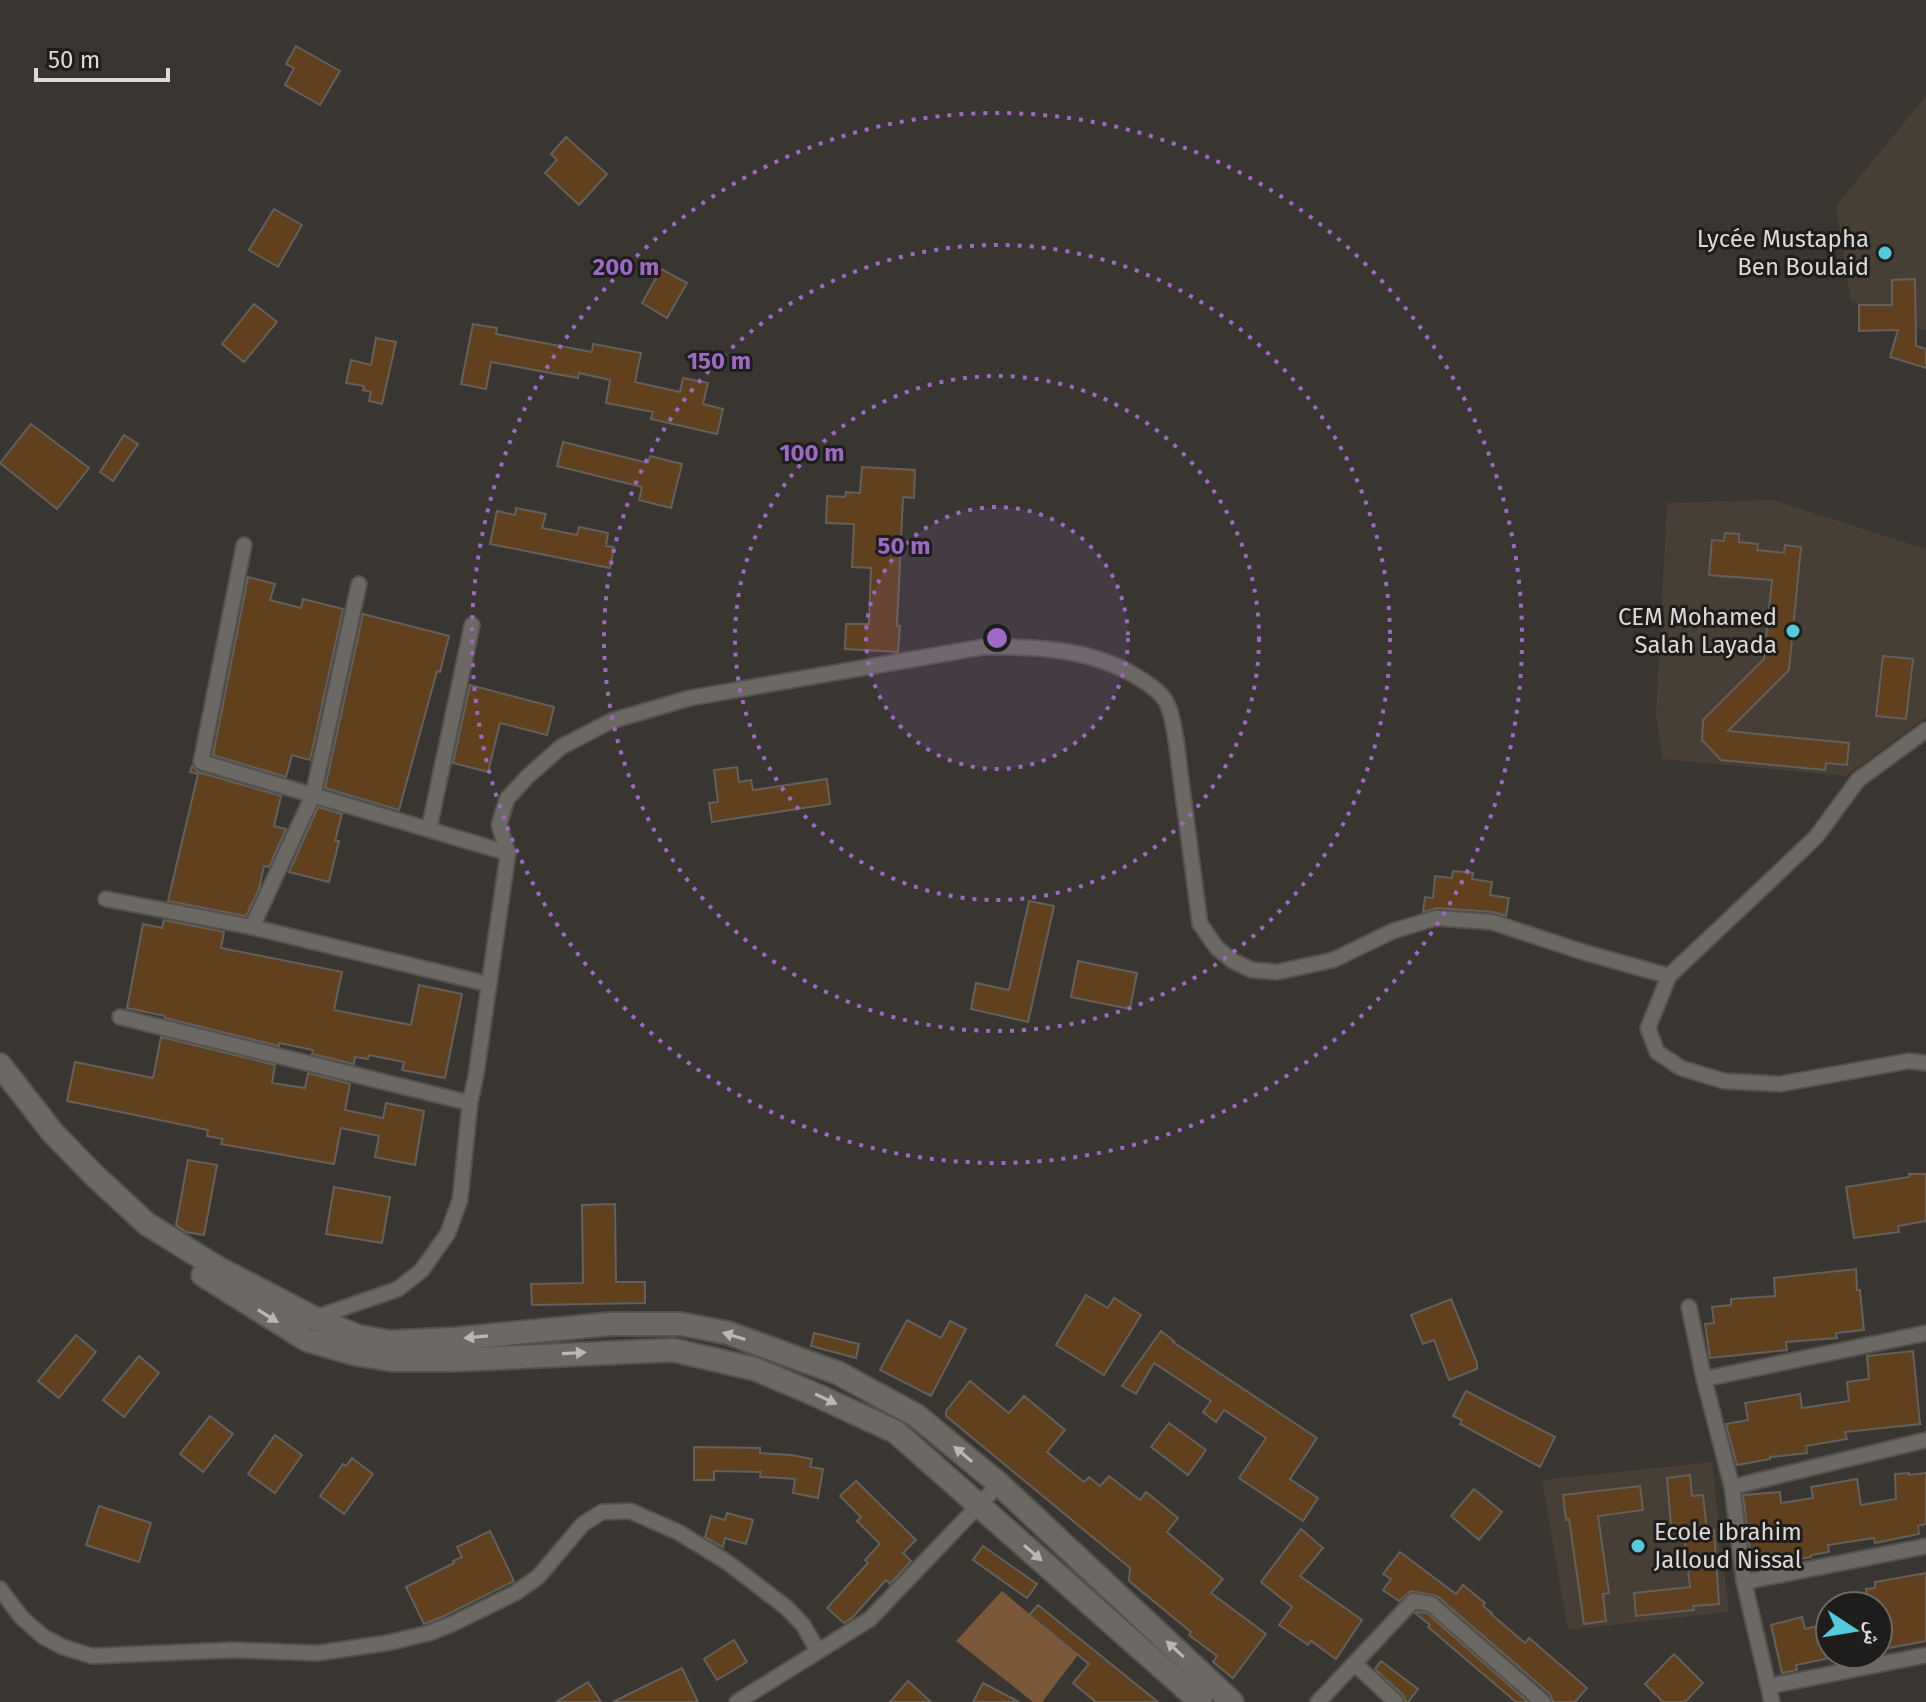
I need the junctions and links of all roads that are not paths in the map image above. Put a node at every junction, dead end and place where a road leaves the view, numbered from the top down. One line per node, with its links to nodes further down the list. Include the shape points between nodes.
1 (244, 545): 5 (street, via 201,762)
2 (359, 584): 5 (street)
3 (472, 625): 6 (street)
4 (1926, 730): 10 (street, via 1858,780 1816,837)
5 (313, 795): 6 (street); 9 (street)
6 (429, 829): 7 (street)
7 (508, 853): 10 (street, via 499,825 507,799 561,747 611,721 690,698 983,647 1064,650 1131,672 1167,701 1200,924 1233,961 1252,970 1277,972 1333,960 1393,931 1436,918 1492,922); 11 (street)
8 (106, 899): 9 (street)
9 (252, 927): 11 (street)
10 (1669, 976): 13 (street, via 1648,1028 1657,1052 1681,1068 1724,1081 1780,1084 1909,1061)
11 (488, 984): 16 (street)
12 (120, 1017): 16 (street)
13 (1926, 1063)
14 (0, 1065): 18 (main road, via 53,1133 147,1224)
15 (0, 1083): 24 (main road, one-way to 24, via 44,1140 139,1233 307,1340 392,1360 673,1350 717,1359 755,1369 896,1432)
16 (470, 1103): 18 (street, via 460,1200 448,1233 422,1270 398,1289)
17 (1689, 1307): 20 (street)
18 (314, 1318): 22 (main road, one-way to 18, via 917,1416 838,1373 728,1333 681,1324 610,1324 389,1342 357,1336)
19 (1926, 1333): 20 (street)
20 (1704, 1379): 23 (street)
21 (1926, 1440): 23 (street)
22 (999, 1484): 24 (street); 32 (main road, one-way to 22)
23 (1732, 1487): 26 (street)
24 (978, 1505): 28 (street, via 870,1619); 32 (main road, one-way to 32)
25 (1926, 1546): 26 (street)
26 (1744, 1582): 31 (street)
27 (0, 1589): 28 (street, via 44,1637 92,1656 233,1650 318,1653 387,1643 452,1624 538,1577 583,1524 602,1512 630,1511 727,1562 787,1608)
28 (818, 1651): 33 (street)
29 (1926, 1655): 31 (street)
30 (1355, 1664): 35 (street); 36 (street); 37 (street, via 1413,1601 1431,1604)
31 (1770, 1686): 38 (street)
32 (1191, 1692): 34 (main road)
33 (737, 1702)
34 (1232, 1702)
35 (1318, 1702)
36 (1396, 1702)
37 (1543, 1702)
38 (1772, 1702)

